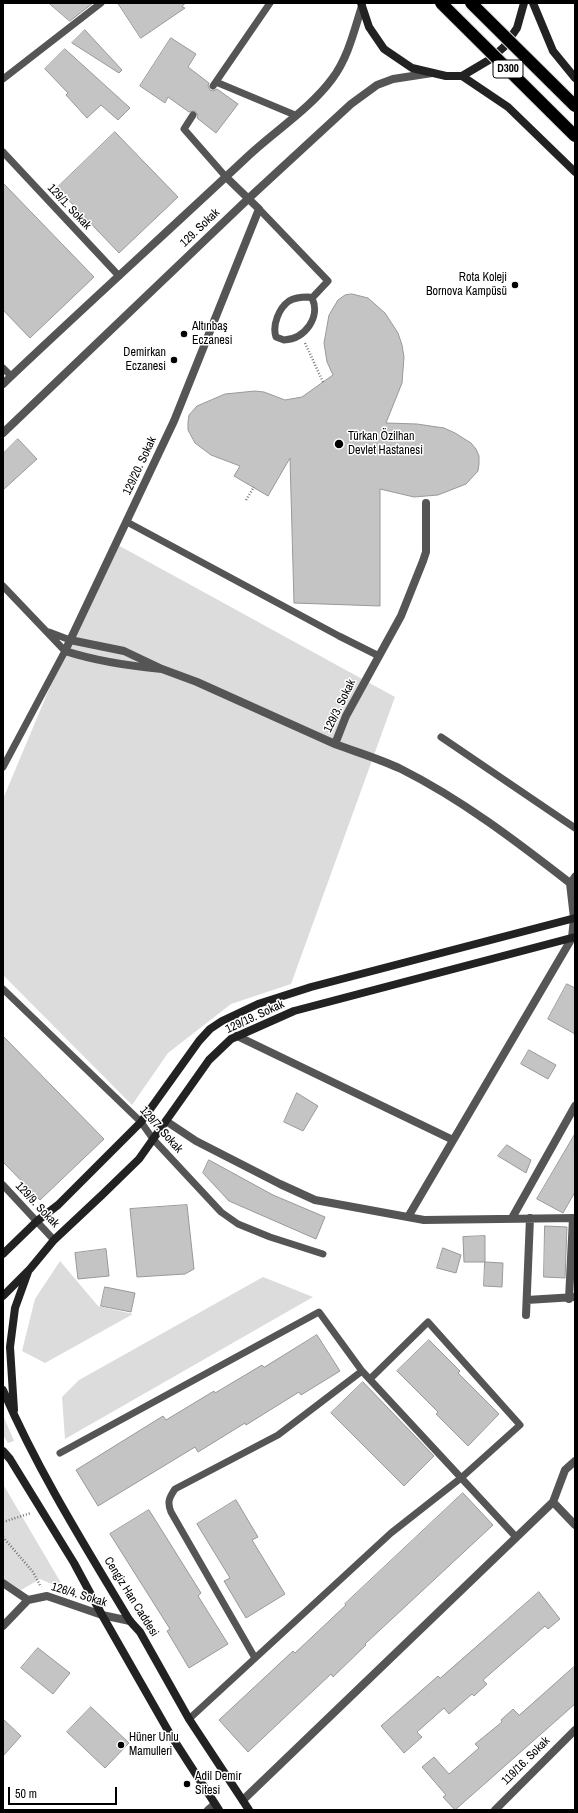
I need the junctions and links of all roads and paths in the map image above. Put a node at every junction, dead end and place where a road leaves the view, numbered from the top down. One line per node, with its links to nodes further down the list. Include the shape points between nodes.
1 (101, 3): 11 (lane)
2 (270, 3): 14 (lane, via 215,84)
3 (441, 3): 15 (highway, D300, bridge)
4 (471, 3): 12 (highway, D300, bridge)
5 (524, 3): 9 (main road, via 516,28 504,47 489,60)
6 (533, 3): 10 (main road, via 553,51)
7 (362, 5): 8 (main road, via 368,27 384,49 412,68); 14 (street, 129. Sokak, via 351,41 333,78 319,95)
8 (432, 73): 9 (main road); 19 (street, 129. Sokak, via 393,79 377,85 359,97)
9 (462, 76): 17 (main road, via 508,107)
10 (575, 78)
11 (3, 79)
12 (575, 106)
13 (193, 115): 18 (lane, via 184,129)
14 (296, 115): 18 (street, 129. Sokak)
15 (575, 136)
16 (3, 152): 21 (lane, 129/1. Sokak)
17 (575, 172)
18 (226, 177): 19 (street); 21 (street, 129. Sokak)
19 (249, 198): 20 (street); 28 (street, 129. Sokak)
20 (259, 209): 22 (lane, via 328,281); 32 (street, 129/20. Sokak, via 174,421)
21 (119, 276): 25 (street, 129. Sokak)
22 (312, 298): 23 (lane, via 315,315); 23 (lane, via 304,297 289,302 282,308 276,322 275,334 282,339 290,340)
23 (301, 335): 26 (path)
24 (3, 368): 25 (lane)
25 (11, 376): 27 (street, 129. Sokak)
26 (323, 382)
27 (3, 384)
28 (3, 433)
29 (254, 487): 30 (path)
30 (246, 500)
31 (426, 503): 37 (street, 129/3. Sokak, via 425,556 405,609)
32 (128, 522): 35 (street, 129/20. Sokak); 37 (lane)
33 (3, 586): 34 (lane, 129/3. Sokak)
34 (46, 632): 35 (lane, 129/3. Sokak); 36 (lane, 129/3. Sokak)
35 (70, 640): 36 (street, 129/20. Sokak); 38 (street, 129/3. Sokak, via 124,651)
36 (65, 651): 38 (street, 129/3. Sokak, via 88,658); 41 (lane, 129/20. Sokak)
37 (379, 656): 40 (street, 129/3. Sokak, via 346,716)
38 (162, 669): 40 (street, 129/3. Sokak)
39 (441, 737): 42 (lane)
40 (335, 744): 44 (street, via 400,768 434,788 506,833)
41 (3, 767)
42 (575, 828)
43 (575, 876): 44 (lane)
44 (570, 883): 45 (street)
45 (574, 918): 46 (street); 51 (main road, 129/19. Sokak, via 311,987 258,1004 210,1029)
46 (574, 939): 48 (main road, 129/19. Sokak, via 294,1012); 53 (street)
47 (3, 989): 51 (lane, 129/7. Sokak)
48 (237, 1036): 50 (main road, 129/19. Sokak, via 209,1060); 53 (street)
49 (575, 1106): 56 (street)
50 (166, 1121): 52 (main road, 129/19. Sokak); 55 (street, via 196,1141 315,1200)
51 (141, 1122): 52 (lane, 129/7. Sokak); 59 (main road, 129/19. Sokak, via 58,1205)
52 (153, 1139): 60 (main road, 129/19. Sokak, via 139,1159); 62 (lane, 129/7. Sokak, via 221,1212 238,1224 270,1238)
53 (454, 1140): 55 (street)
54 (3, 1185): 59 (lane, 129/9. Sokak)
55 (408, 1217): 56 (street, via 424,1220)
56 (512, 1218): 57 (street)
57 (530, 1218): 58 (street); 66 (street)
58 (574, 1218): 65 (street)
59 (37, 1221): 60 (lane, 129/9. Sokak); 61 (main road, 129/19. Sokak)
60 (54, 1240): 63 (main road, 129/19. Sokak)
61 (3, 1254)
62 (323, 1254)
63 (30, 1269): 64 (main road, 129/19. Sokak); 71 (main road, via 15,1308 10,1347)
64 (3, 1296)
65 (572, 1298): 66 (street)
66 (527, 1300): 67 (street)
67 (526, 1314)
68 (362, 1371): 69 (lane); 73 (lane, via 319,1312); 88 (lane, via 278,1435 175,1489 170,1498 168,1504 171,1512)
69 (370, 1379): 75 (lane); 75 (lane, via 428,1322 520,1425)
70 (3, 1390): 71 (main road, Cengiz Han Caddesi)
71 (15, 1419): 86 (main road, Cengiz Han Caddesi, via 71,1523)
72 (3, 1451): 77 (main road)
73 (60, 1454)
74 (575, 1461): 76 (street, via 565,1470)
75 (461, 1478): 81 (lane); 88 (lane, via 390,1533)
76 (553, 1502): 79 (street); 81 (street)
77 (41, 1510): 78 (path); 85 (main road)
78 (3, 1522)
79 (575, 1525)
80 (3, 1537): 83 (path, via 33,1572)
81 (516, 1537): 91 (street)
82 (3, 1583): 84 (street)
83 (47, 1596): 84 (street, 126/4. Sokak); 85 (street, 126/4. Sokak)
84 (28, 1600): 87 (street)
85 (102, 1615): 86 (street, 126/4. Sokak); 92 (main road, via 170,1734)
86 (130, 1621): 89 (main road, Cengiz Han Caddesi, via 140,1632)
87 (3, 1626)
88 (255, 1658): 89 (lane)
89 (189, 1719): 91 (main road, Cengiz Han Caddesi)
90 (575, 1730): 95 (street, 119/16. Sokak)
91 (243, 1800): 94 (main road, Cengiz Han Caddesi)
92 (217, 1807): 93 (street)
93 (208, 1810)
94 (249, 1810)
95 (495, 1810)

